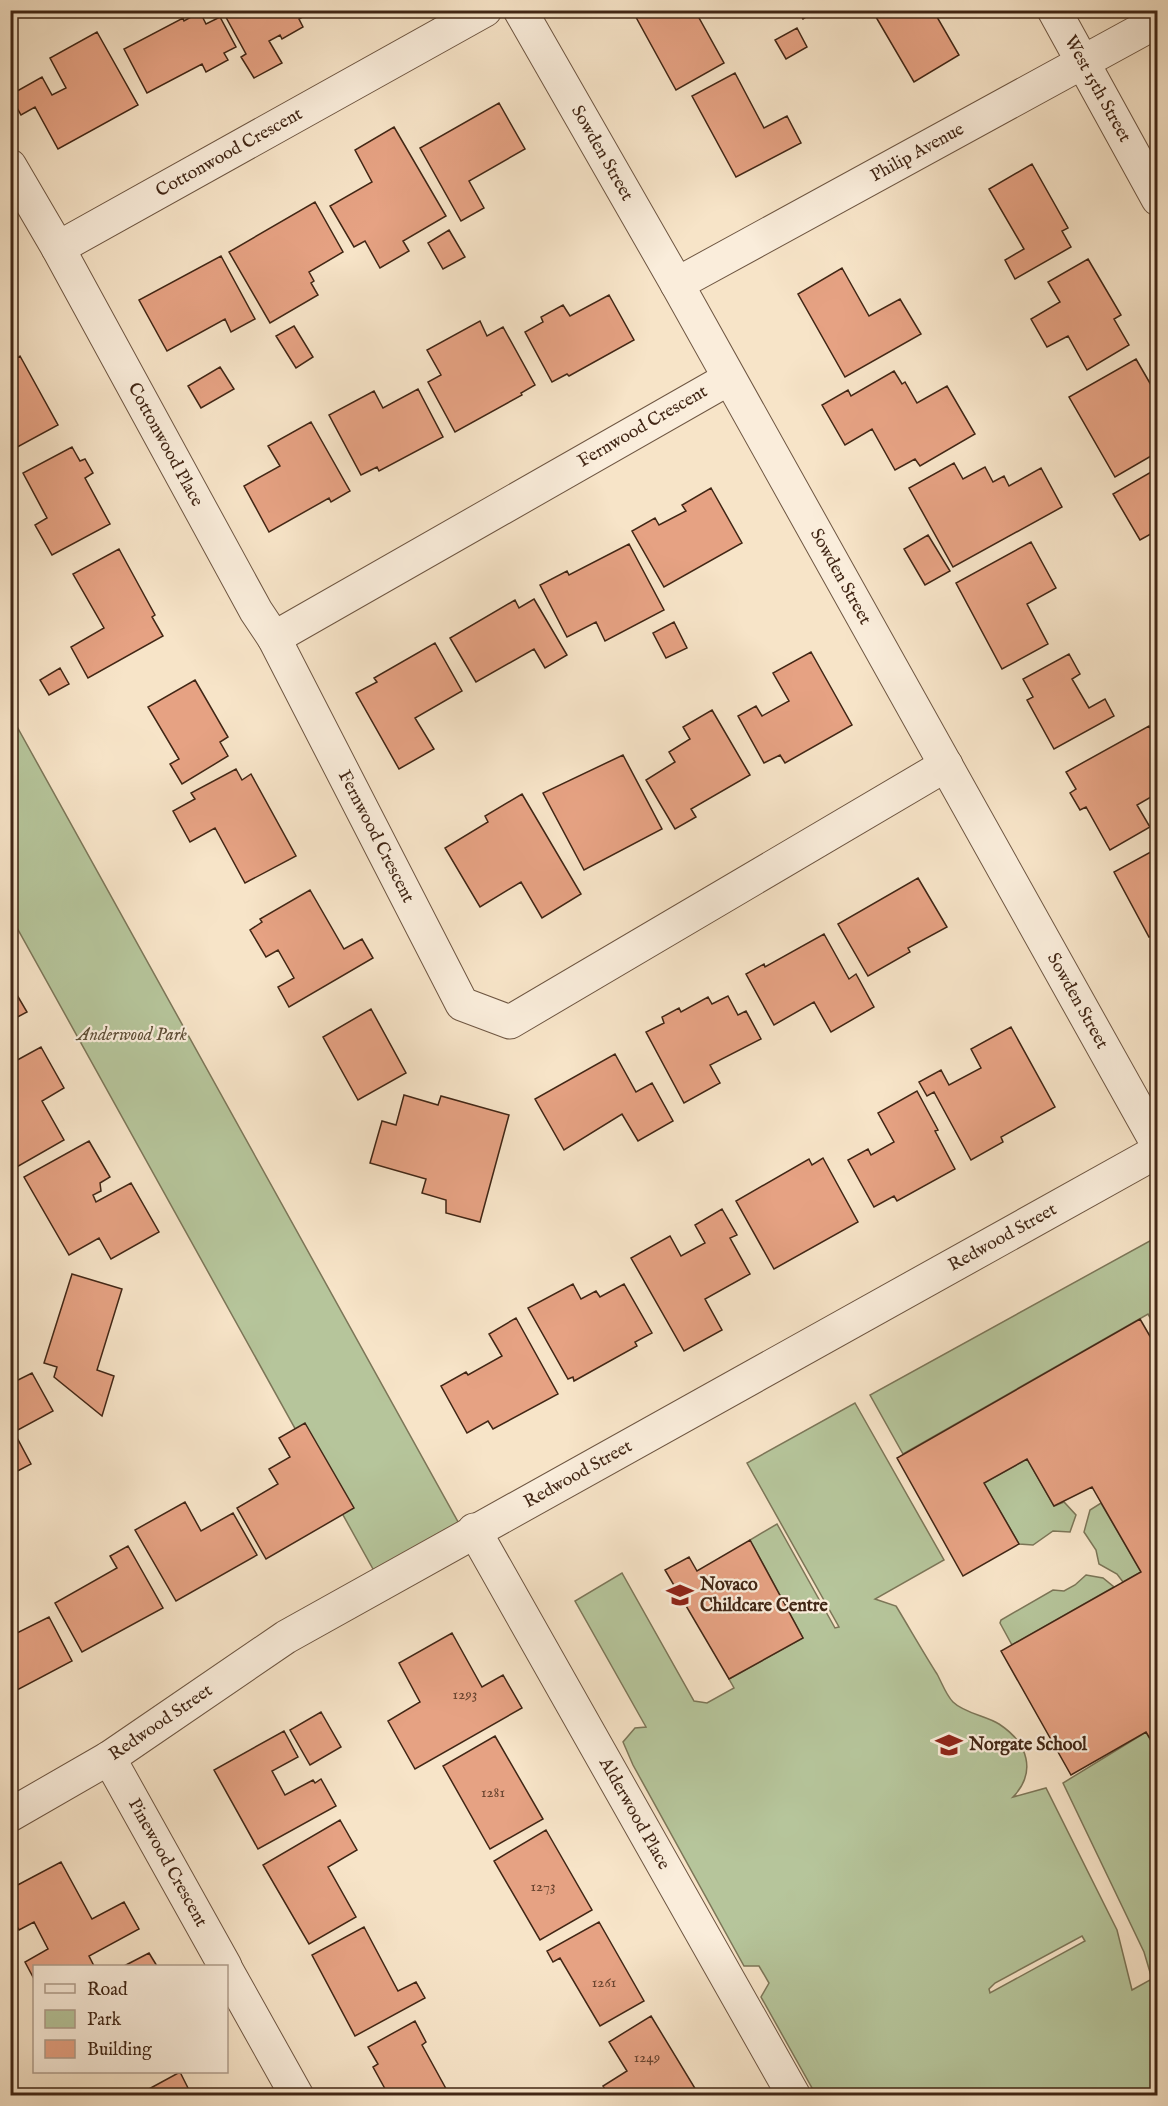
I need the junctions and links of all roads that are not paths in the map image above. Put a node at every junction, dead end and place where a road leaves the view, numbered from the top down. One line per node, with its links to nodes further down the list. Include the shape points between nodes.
1 (485, 10): 8 (street, Cottonwood Crescent)
2 (520, 10): 9 (street, Sowden Street)
3 (1054, 10): 5 (street, West 15th Street)
4 (1158, 21): 5 (street, Philip Avenue)
5 (1082, 62): 7 (street, West 15th Street); 9 (street, Philip Avenue)
6 (10, 166): 8 (street)
7 (1158, 199)
8 (58, 248): 11 (street, Cottonwood Place)
9 (677, 284): 10 (street, Sowden Street)
10 (728, 379): 11 (street, Fernwood Crescent); 12 (street, Sowden Street)
11 (274, 638): 12 (street, Fernwood Crescent, via 462,1004 510,1022)
12 (946, 765): 13 (street, Sowden Street)
13 (1158, 1145)
14 (1158, 1151): 15 (street, Redwood Street)
15 (474, 1530): 16 (street, Redwood Street, via 286,1637); 21 (street, Alderwood Place)
16 (110, 1758): 17 (street, Redwood Street); 18 (street, Pinewood Crescent)
17 (10, 1815)
18 (224, 1965)
19 (228, 1972): 20 (street, Pinewood Crescent)
20 (297, 2096)
21 (794, 2096)

